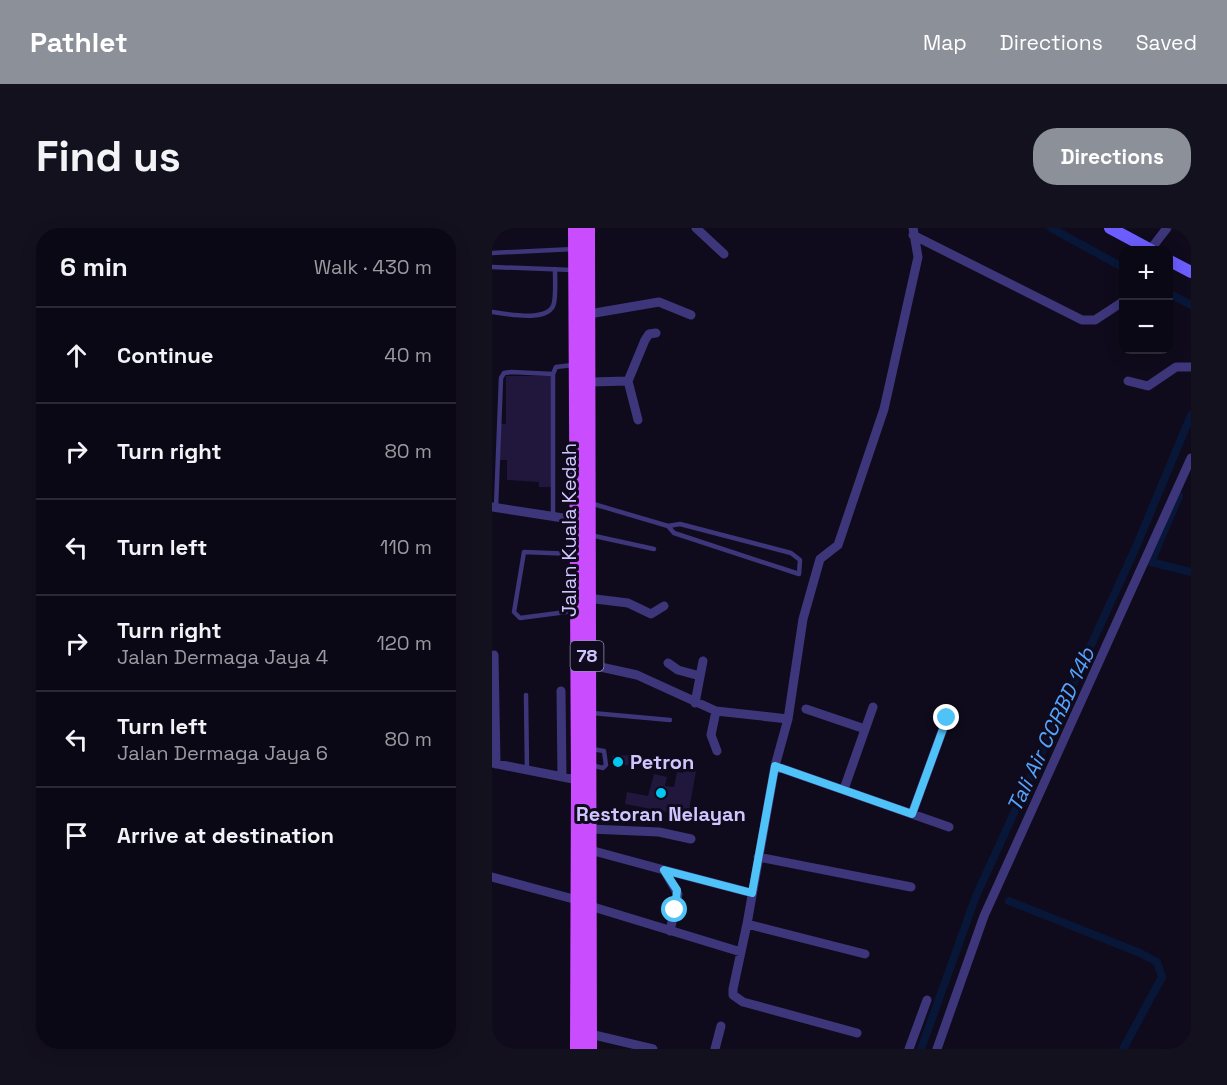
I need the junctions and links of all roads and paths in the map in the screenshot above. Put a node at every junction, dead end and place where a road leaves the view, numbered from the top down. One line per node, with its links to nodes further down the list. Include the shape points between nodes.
1 (575, 228): 9 (main road, Jalan Kuala Kedah / 78)
2 (588, 228): 12 (main road, Jalan Kuala Kedah / 78)
3 (696, 228): 11 (street)
4 (1110, 228): 7 (street)
5 (1167, 228): 8 (street)
6 (913, 232): 18 (street, via 1082,320 1095,320); 55 (street, via 918,257 884,409 838,545 820,559 803,619)
7 (1143, 246)
8 (1153, 246)
9 (576, 249): 10 (lane); 16 (main road, Jalan Kuala Kedah / 78)
10 (492, 253)
11 (724, 254)
12 (589, 263): 16 (main road, via 585,270); 20 (main road, Jalan Kuala Kedah / 78)
13 (1173, 263): 17 (street)
14 (492, 267): 15 (lane)
15 (555, 269): 16 (lane); 19 (lane, via 554,303 548,312 539,316)
16 (575, 270): 23 (main road, Jalan Kuala Kedah / 78)
17 (1191, 272)
18 (1119, 304)
19 (492, 312)
20 (590, 314): 21 (street, via 659,302); 28 (main road, Jalan Kuala Kedah / 78)
21 (691, 315)
22 (656, 333): 26 (street, via 645,340)
23 (577, 365): 25 (lane, via 560,366); 34 (main road, Jalan Kuala Kedah / 78)
24 (1191, 367): 27 (street, via 1178,366 1148,386)
25 (553, 374): 32 (lane, via 510,372 501,378); 33 (lane)
26 (628, 381): 28 (street); 29 (street)
27 (1128, 381)
28 (590, 382): 31 (main road, Jalan Kuala Kedah / 78)
29 (638, 420)
30 (1191, 458): 90 (street, via 984,916)
31 (588, 502): 35 (lane); 36 (main road, Jalan Kuala Kedah / 78)
32 (494, 507): 33 (street)
33 (553, 516): 34 (street)
34 (576, 520): 38 (main road, Jalan Kuala Kedah / 78)
35 (668, 526): 35 (lane, via 680,524 791,553 800,560 799,574 674,533)
36 (587, 534): 37 (lane); 39 (main road, Jalan Kuala Kedah / 78)
37 (654, 549)
38 (576, 554): 41 (main road, Jalan Kuala Kedah / 78); 41 (lane, via 524,552 514,612 520,618)
39 (587, 598): 40 (street, via 628,603 651,614); 45 (main road, Jalan Kuala Kedah / 78)
40 (664, 606)
41 (576, 611): 57 (main road, Jalan Kuala Kedah / 78)
42 (494, 655): 60 (street)
43 (703, 661): 46 (street)
44 (668, 663): 46 (street)
45 (587, 664): 49 (street, via 637,675); 53 (main road, Jalan Kuala Kedah / 78)
46 (700, 676): 49 (street)
47 (561, 691): 63 (street)
48 (526, 695): 62 (lane)
49 (695, 703): 52 (street)
50 (873, 706): 58 (street)
51 (806, 709): 58 (street)
52 (716, 711): 55 (street); 59 (street, via 711,735)
53 (590, 713): 56 (lane); 57 (main road, via 581,716); 68 (main road, Jalan Kuala Kedah / 78)
54 (947, 718): 66 (street)
55 (788, 719): 61 (street)
56 (670, 720)
57 (578, 723): 64 (main road, Jalan Kuala Kedah / 78)
58 (865, 729): 65 (street)
59 (717, 751)
60 (494, 763): 62 (street)
61 (775, 766): 65 (street); 71 (street)
62 (527, 770): 63 (street)
63 (562, 777): 64 (street)
64 (578, 780): 76 (main road, Jalan Kuala Kedah / 78)
65 (844, 789): 66 (street)
66 (912, 814): 67 (street)
67 (949, 827)
68 (590, 829): 69 (street, via 659,831); 70 (main road, Jalan Kuala Kedah / 78)
69 (691, 838)
70 (590, 850): 72 (street); 76 (main road, Jalan Kuala Kedah / 78)
71 (758, 857): 74 (street); 75 (street)
72 (664, 870): 75 (street); 78 (street, via 678,894)
73 (492, 877): 76 (street)
74 (911, 888)
75 (752, 893): 77 (street)
76 (583, 903): 78 (street); 84 (main road, Jalan Kuala Kedah / 78); 85 (main road, Jalan Kuala Kedah / 78)
77 (747, 924): 79 (street); 80 (street)
78 (670, 931): 79 (street)
79 (741, 952): 83 (street, via 732,989 736,1000)
80 (865, 954)
81 (927, 1000): 89 (street)
82 (721, 1026): 88 (street)
83 (857, 1033)
84 (590, 1034): 86 (main road, Jalan Kuala Kedah / 78); 87 (street)
85 (577, 1049)
86 (590, 1049)
87 (653, 1049)
88 (715, 1049)
89 (909, 1049)
90 (937, 1049)

